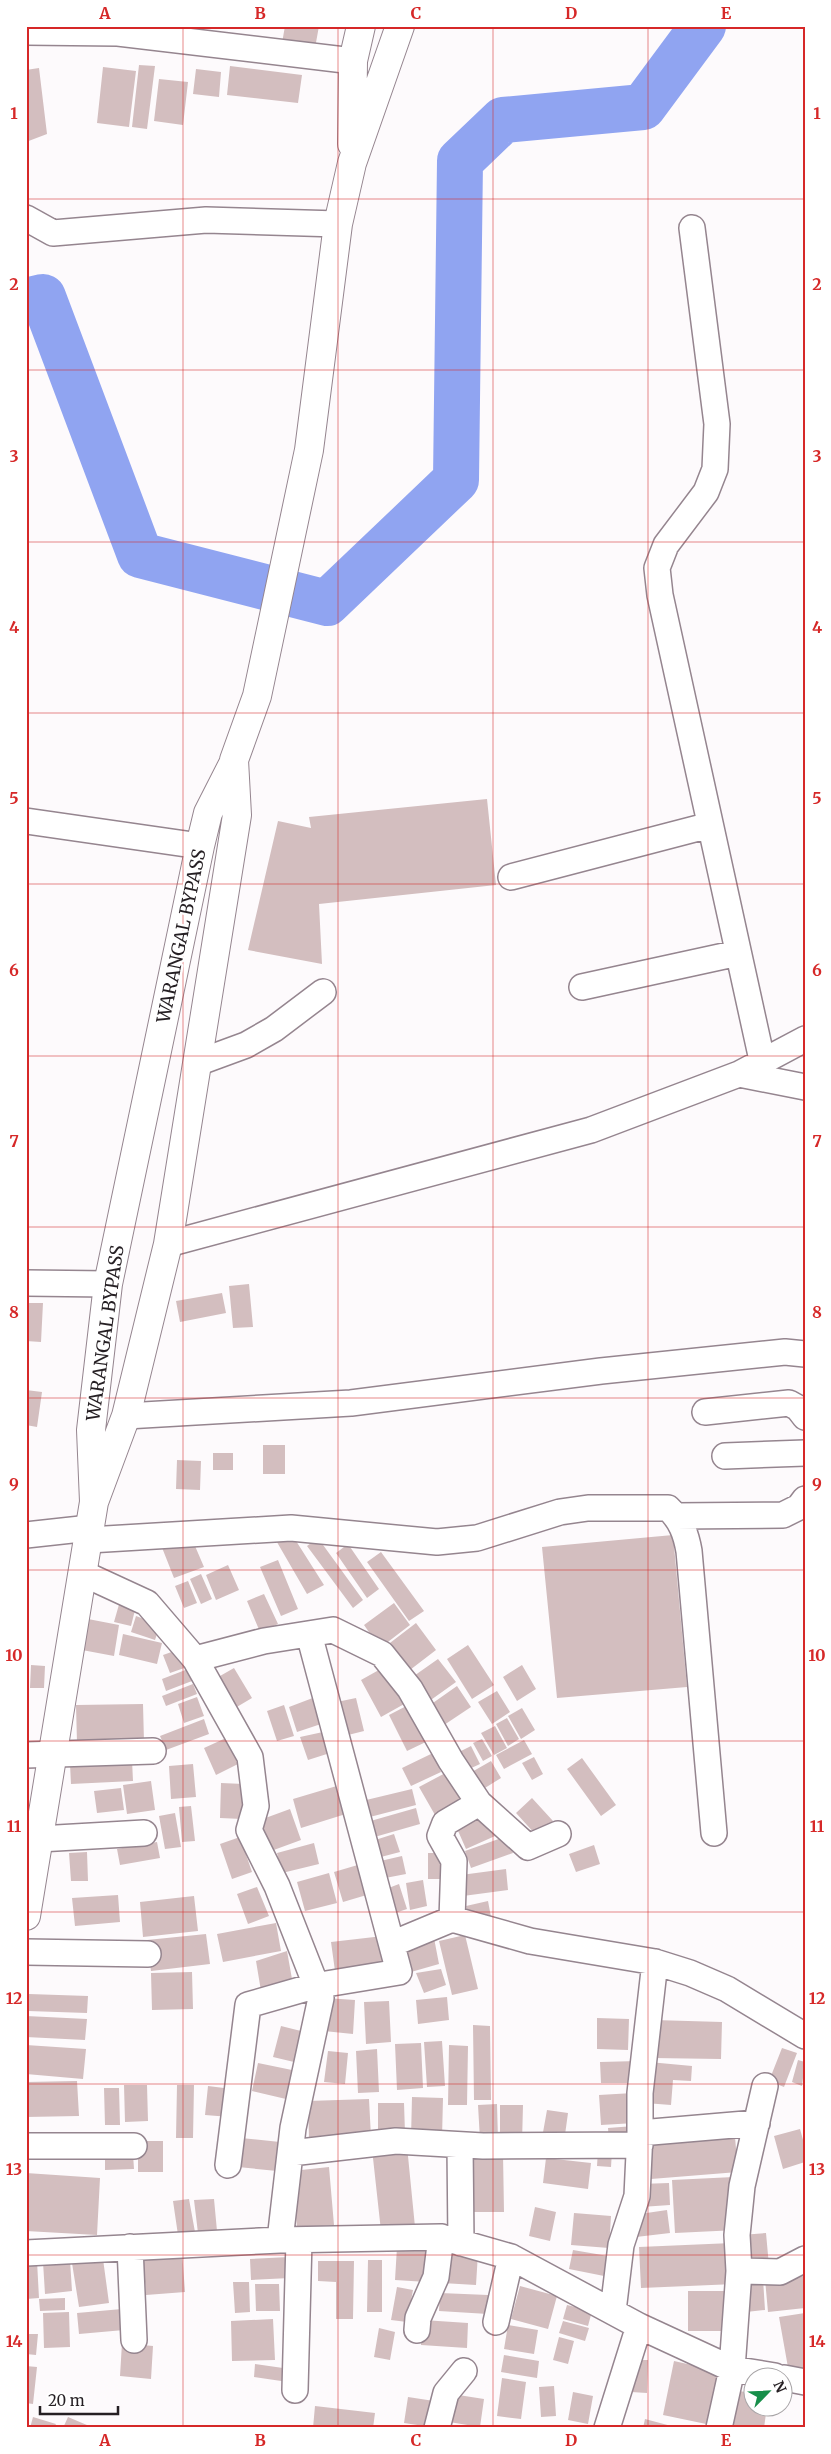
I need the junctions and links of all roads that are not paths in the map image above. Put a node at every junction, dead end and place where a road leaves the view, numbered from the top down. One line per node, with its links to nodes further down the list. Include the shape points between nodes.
1 (361, 26): 4 (main road)
2 (400, 26): 5 (main road)
3 (26, 32): 4 (street, via 118,33)
4 (353, 61): 5 (main road)
5 (352, 163): 7 (main road)
6 (26, 218): 7 (street, via 53,233 206,220)
7 (338, 224): 9 (main road, WARANGAL BYPASS, via 309,450 257,696)
8 (692, 228): 11 (street, via 716,424 715,469 706,492 666,545 657,568 660,595)
9 (234, 760): 12 (main road, WARANGAL BYPASS, via 208,813); 19 (main road, via 237,815)
10 (26, 821): 12 (street)
11 (710, 825): 13 (street); 14 (street)
12 (200, 846): 24 (main road, WARANGAL BYPASS)
13 (511, 877)
14 (738, 952): 15 (street); 18 (street)
15 (582, 987)
16 (323, 992): 19 (street, via 274,1029 246,1045)
17 (805, 1039): 18 (street)
18 (762, 1060): 20 (street)
19 (197, 1063): 22 (main road)
20 (739, 1074): 21 (street); 22 (street, via 590,1130)
21 (805, 1088)
22 (168, 1244): 27 (main road)
23 (26, 1283): 24 (street)
24 (108, 1284): 33 (main road, WARANGAL BYPASS, via 92,1430)
25 (805, 1354): 27 (street, via 786,1352 601,1371 351,1403)
26 (705, 1412): 28 (street, via 789,1403)
27 (126, 1416): 33 (main road)
28 (805, 1417)
29 (805, 1453): 30 (street)
30 (725, 1456)
31 (805, 1499): 32 (street, via 783,1515)
32 (676, 1516): 33 (street, via 668,1508 588,1508 560,1512 477,1538 437,1542 291,1528); 43 (street, via 686,1534 689,1551)
33 (91, 1523): 34 (street); 35 (main road, WARANGAL BYPASS)
34 (26, 1535)
35 (82, 1573): 37 (street, via 147,1603); 39 (main road, WARANGAL BYPASS)
36 (309, 1634): 37 (street, via 264,1641); 41 (street, via 333,1630 382,1654 410,1689); 48 (street)
37 (195, 1659): 52 (street, via 250,1756 256,1806 249,1830 278,1886)
38 (153, 1751): 39 (street)
39 (54, 1752): 40 (street); 45 (main road, WARANGAL BYPASS)
40 (26, 1755)
41 (479, 1803): 44 (street, via 528,1847); 47 (street, via 445,1823 440,1836 454,1861)
42 (144, 1833): 45 (street)
43 (714, 1833)
44 (558, 1834)
45 (39, 1840): 46 (main road, WARANGAL BYPASS)
46 (26, 1916)
47 (452, 1918): 48 (street); 51 (street, via 530,1941)
48 (392, 1944): 52 (street, via 399,1972)
49 (26, 1952): 50 (street)
50 (148, 1954)
51 (655, 1962): 53 (street, via 727,1989); 56 (street, via 640,2093)
52 (314, 1986): 60 (street, via 321,1998); 61 (street, via 248,2005)
53 (805, 2036)
54 (765, 2086): 55 (street)
55 (757, 2123): 56 (street); 68 (street, via 742,2186 736,2235)
56 (640, 2139): 57 (street); 69 (street, via 637,2196 621,2245)
57 (460, 2145): 60 (street, via 396,2141); 63 (street)
58 (26, 2146): 59 (street)
59 (134, 2146)
60 (291, 2153): 62 (street)
61 (228, 2165)
62 (290, 2240): 63 (street); 64 (street); 77 (street)
63 (451, 2240): 66 (street); 72 (street, via 418,2318)
64 (130, 2247): 65 (street); 73 (street)
65 (26, 2253)
66 (511, 2257): 69 (street); 70 (street)
67 (805, 2259): 68 (street, via 780,2272)
68 (739, 2271): 74 (street)
69 (614, 2311): 71 (street)
70 (496, 2322)
71 (639, 2326): 74 (street); 79 (street)
72 (417, 2330)
73 (134, 2340)
74 (732, 2369): 76 (street); 80 (street)
75 (464, 2371): 78 (street, via 446,2393)
76 (744, 2371)
77 (295, 2390)
78 (437, 2428)
79 (607, 2428)
80 (719, 2428)

